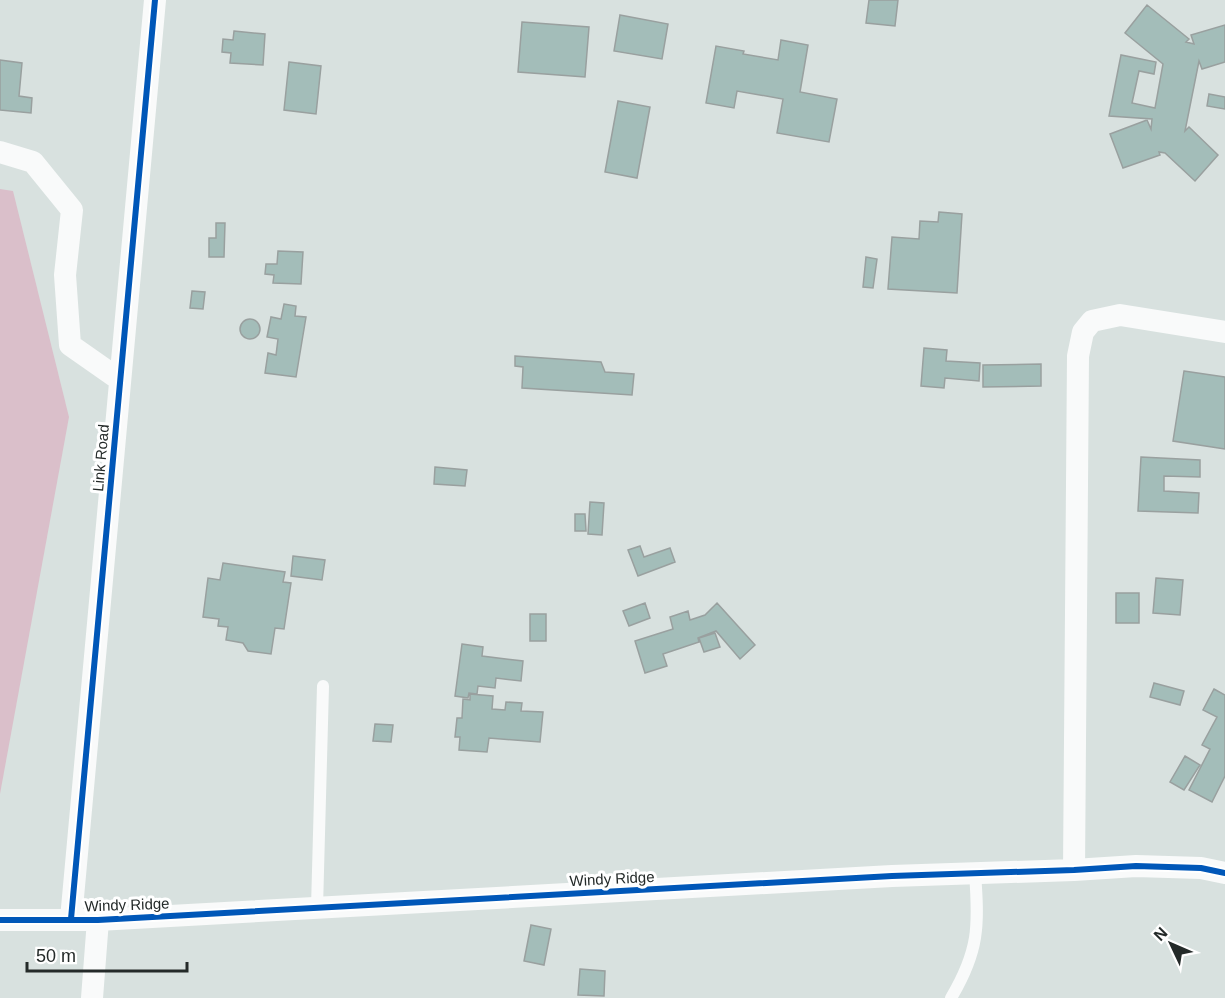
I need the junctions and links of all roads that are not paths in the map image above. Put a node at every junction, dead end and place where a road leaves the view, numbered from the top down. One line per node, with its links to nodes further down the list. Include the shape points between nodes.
1 (155, 0): 4 (street, Link Road)
2 (0, 152): 4 (street, via 33,162 72,210 65,274 70,345)
3 (1225, 332): 6 (street, via 1119,315 1092,321 1083,332 1078,356)
4 (120, 380): 10 (street, Link Road)
5 (323, 686): 9 (lane)
6 (1074, 870): 7 (street, Windy Ridge); 8 (street, Windy Ridge, via 1136,866 1201,868)
7 (975, 873): 9 (street, Windy Ridge); 14 (lane, via 975,949)
8 (1225, 873)
9 (317, 908): 12 (street, Windy Ridge)
10 (71, 919): 11 (street, Windy Ridge); 12 (street, Windy Ridge)
11 (0, 920)
12 (98, 920): 13 (street)
13 (92, 998)
14 (951, 998)

